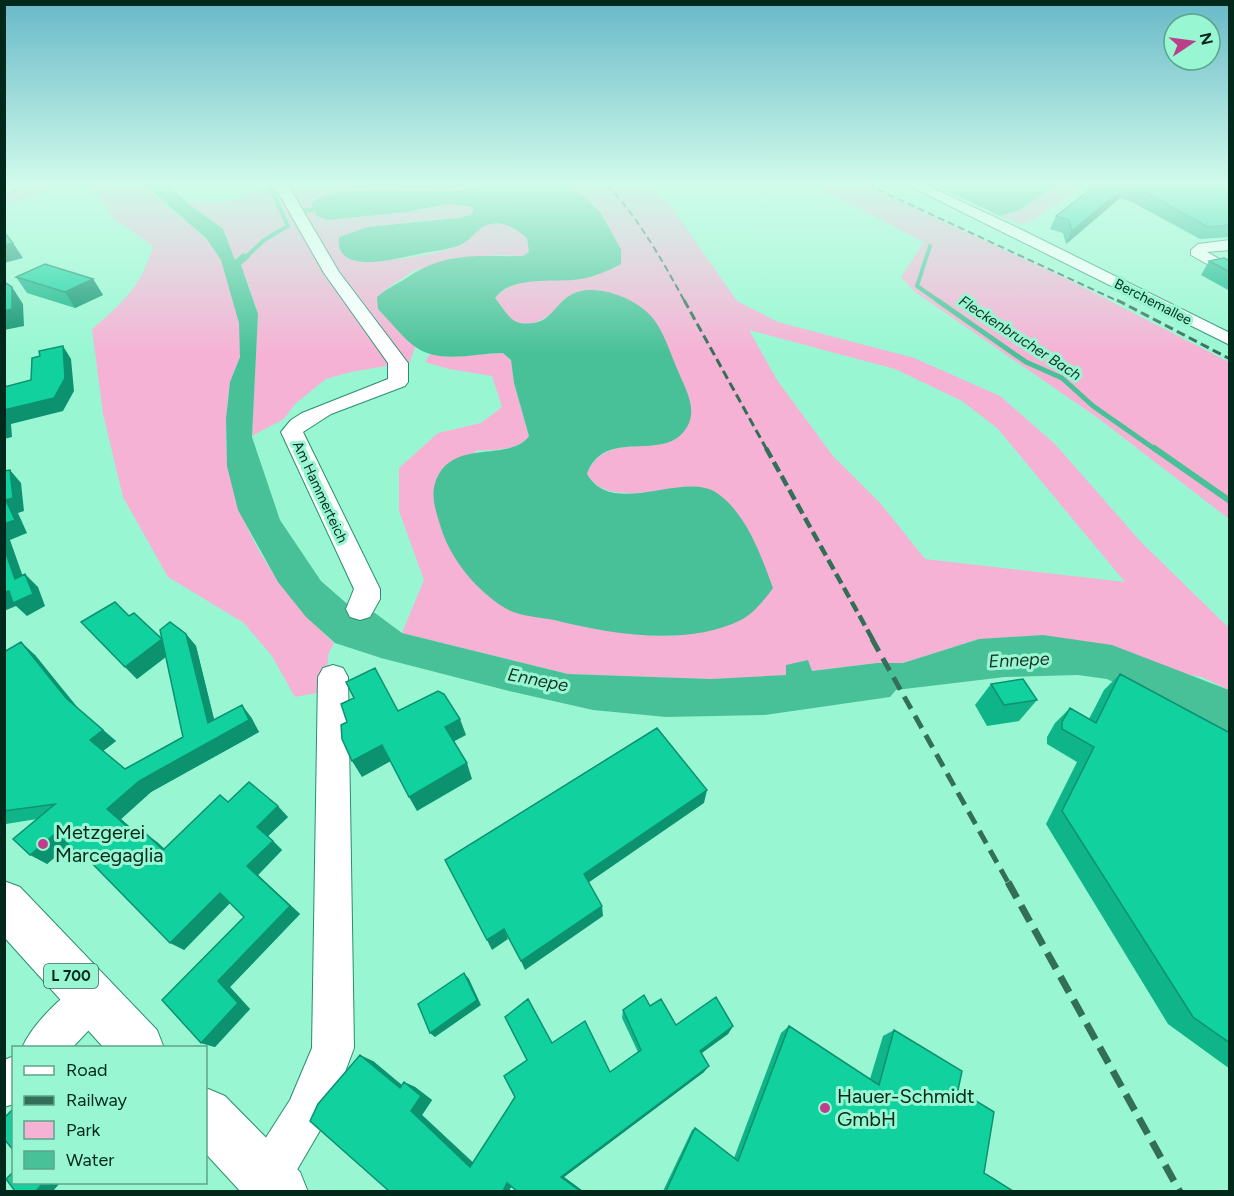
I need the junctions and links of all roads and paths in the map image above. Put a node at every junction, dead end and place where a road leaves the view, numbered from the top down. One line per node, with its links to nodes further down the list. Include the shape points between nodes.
1 (313, 241): 6 (street, Am Hammerteich, via 398,363 398,382 342,401 300,422 292,432 367,589)
2 (1033, 241): 5 (street, Berchemallee)
3 (1230, 245): 4 (street, via 1198,250 1199,255)
4 (1230, 272)
5 (1230, 340)
6 (360, 609)
7 (333, 677): 13 (street, via 333,1048 324,1078)
8 (4, 903): 9 (main road, L 700)
9 (91, 999): 10 (street); 11 (main road, L 700)
10 (44, 1046)
11 (138, 1046)
12 (207, 1116): 13 (main road)
13 (273, 1184)

